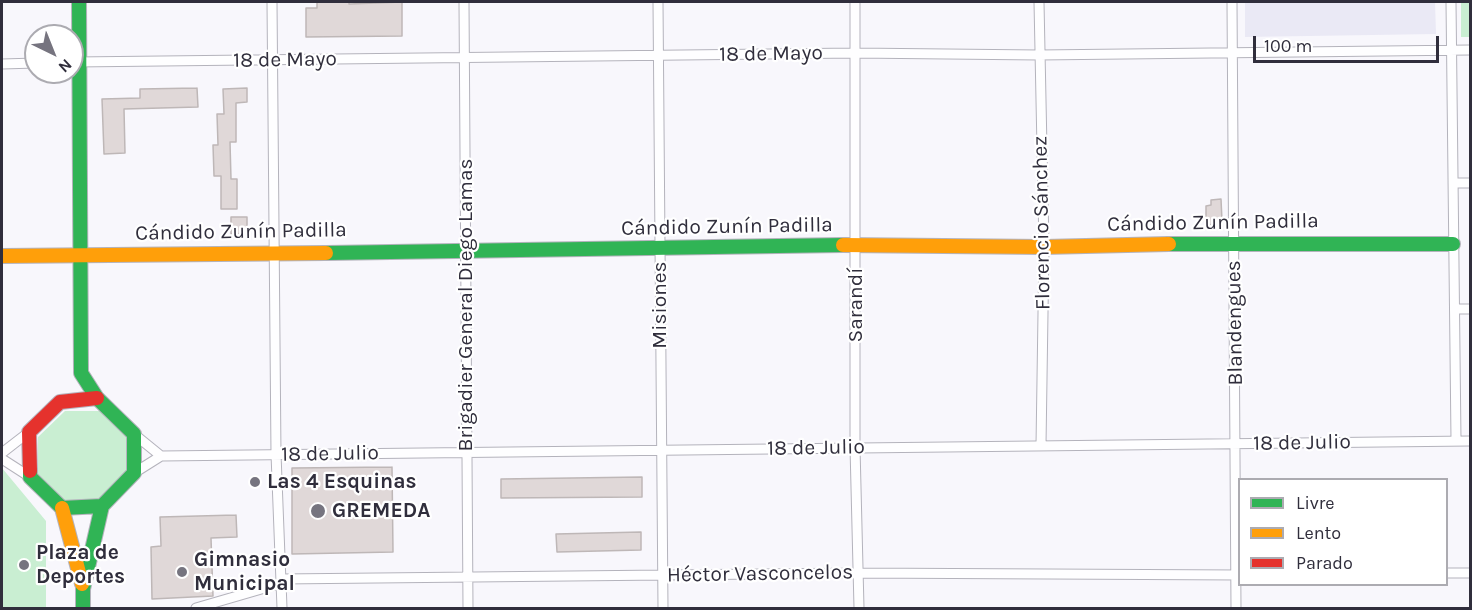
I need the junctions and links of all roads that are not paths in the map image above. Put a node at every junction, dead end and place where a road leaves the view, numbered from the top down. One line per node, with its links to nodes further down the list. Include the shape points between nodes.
1 (79, 2): 9 (street)
2 (272, 2): 17 (street)
3 (464, 2): 16 (street, Brigadier General Diego Lamas)
4 (658, 2): 14 (street, Misiones)
5 (855, 2): 12 (street, Sarandí)
6 (1039, 2): 15 (street, Florencio Sánchez)
7 (1232, 2): 13 (street, Blandengues)
8 (1451, 2): 10 (street)
9 (78, 24)
10 (1453, 50): 11 (street, 18 de Mayo); 13 (street, 18 de Mayo); 22 (street)
11 (1470, 50)
12 (855, 53): 14 (street, 18 de Mayo); 15 (street, 18 de Mayo); 26 (street, Sarandí)
13 (1233, 53): 15 (street, 18 de Mayo); 24 (street, Blandengues)
14 (658, 55): 16 (street, 18 de Mayo); 29 (street, Misiones)
15 (1039, 55): 27 (street, Florencio Sánchez)
16 (464, 58): 17 (street, 18 de Mayo); 28 (street, Brigadier General Diego Lamas)
17 (273, 60): 18 (street, 18 de Mayo); 30 (street)
18 (84, 62)
19 (24, 63): 20 (street)
20 (2, 64)
21 (76, 84): 31 (street)
22 (1453, 183): 23 (street); 25 (street)
23 (1470, 183)
24 (1234, 242): 25 (street, Cándido Zunín Padilla); 27 (street, Cándido Zunín Padilla); 42 (street, Blandengues)
25 (1453, 244): 33 (street)
26 (856, 246): 27 (street, Cándido Zunín Padilla); 29 (street, Cándido Zunín Padilla); 44 (street, Sarandí)
27 (1044, 247): 43 (street, Florencio Sánchez)
28 (465, 250): 29 (street, Cándido Zunín Padilla); 30 (street, Cándido Zunín Padilla); 46 (street, Brigadier General Diego Lamas)
29 (660, 250): 45 (street, Misiones)
30 (274, 252): 31 (street, Cándido Zunín Padilla); 48 (street)
31 (82, 254): 32 (street, Cándido Zunín Padilla); 35 (street)
32 (2, 256)
33 (1455, 309): 34 (street); 40 (street)
34 (1470, 309)
35 (81, 373): 36 (street); 37 (street)
36 (97, 398): 37 (street); 39 (street)
37 (60, 402): 38 (street)
38 (30, 432): 47 (street); 52 (street)
39 (134, 434): 49 (street); 51 (street)
40 (1456, 441): 41 (street, 18 de Julio); 42 (street, 18 de Julio)
41 (1470, 441)
42 (1237, 444): 43 (street, 18 de Julio); 59 (street, Blandengues)
43 (1041, 445): 44 (street, 18 de Julio)
44 (855, 447): 45 (street, 18 de Julio); 55 (street, Sarandí)
45 (662, 450): 46 (street, 18 de Julio); 58 (street, Misiones)
46 (467, 452): 48 (street, 18 de Julio); 60 (street, Brigadier General Diego Lamas)
47 (2, 453)
48 (276, 454): 49 (street, 18 de Julio); 61 (street)
49 (161, 456): 51 (street)
50 (2, 459): 52 (street)
51 (134, 473): 53 (street)
52 (30, 477): 54 (street)
53 (102, 506): 54 (street); 62 (street)
54 (62, 508): 62 (street)
55 (857, 573): 58 (street, Héctor Vasconcelos); 59 (street, Héctor Vasconcelos); 68 (street, Sarandí)
56 (1448, 573): 57 (street)
57 (1470, 573)
58 (662, 575): 60 (street, Héctor Vasconcelos); 67 (street, Misiones)
59 (1237, 575): 69 (street, Blandengues)
60 (468, 577): 61 (street, Héctor Vasconcelos); 66 (street, Brigadier General Diego Lamas)
61 (281, 581): 64 (street, Héctor Vasconcelos); 65 (street)
62 (83, 590): 63 (street)
63 (83, 609)
64 (196, 609)
65 (282, 609)
66 (468, 609)
67 (663, 609)
68 (859, 609)
69 (1236, 609)

